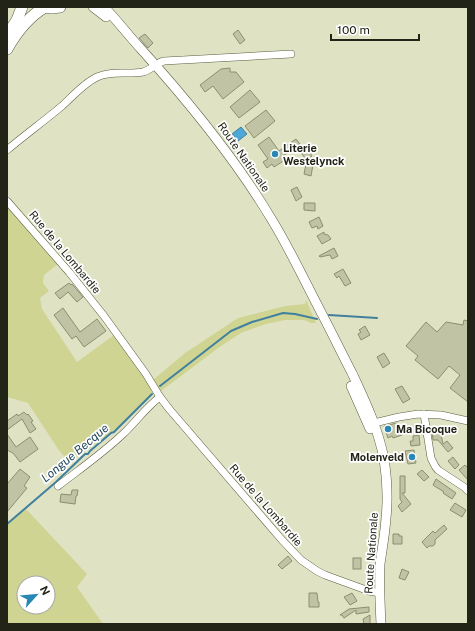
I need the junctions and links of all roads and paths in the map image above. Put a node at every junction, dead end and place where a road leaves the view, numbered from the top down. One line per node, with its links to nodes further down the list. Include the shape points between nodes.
1 (22, 7): 6 (highway)
2 (45, 7): 3 (highway); 8 (highway, via 26,22)
3 (60, 7)
4 (94, 7): 7 (street, Route Nationale)
5 (104, 7): 7 (street, Route Nationale)
6 (7, 35)
7 (131, 38): 10 (street, Route Nationale)
8 (7, 49)
9 (291, 54): 10 (street, via 169,60)
10 (155, 65): 11 (street, via 145,71 108,74 94,79); 16 (street, Route Nationale, via 211,131 277,228 317,305 338,357)
11 (7, 150)
12 (7, 201): 13 (street, Rue de la Lombardie, via 108,321)
13 (160, 397): 17 (street, via 116,440); 19 (street, Rue de la Lombardie, via 274,532 302,560 325,575)
14 (424, 414): 15 (street); 16 (street); 18 (street, via 431,458 435,466)
15 (468, 421)
16 (371, 424): 19 (street, Route Nationale, via 386,484)
17 (58, 486)
18 (468, 491)
19 (380, 593): 20 (street, Route Nationale)
20 (381, 624)

